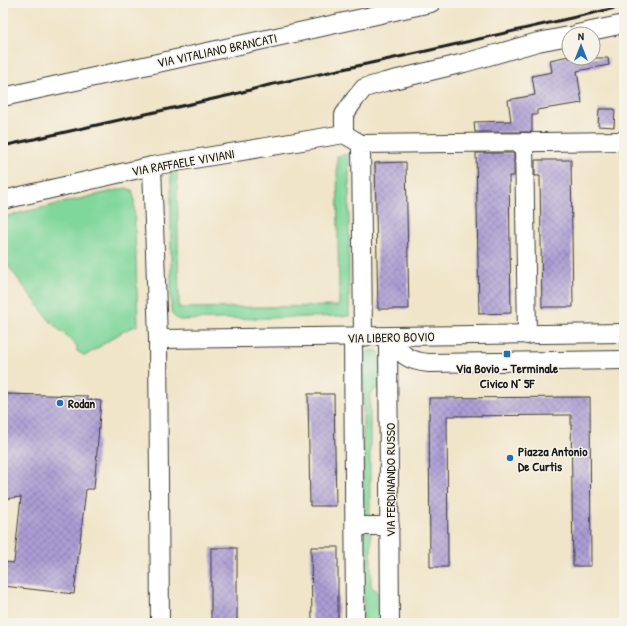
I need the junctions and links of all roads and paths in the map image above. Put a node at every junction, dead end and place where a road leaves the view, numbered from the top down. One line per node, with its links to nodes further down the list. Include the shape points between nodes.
1 (431, 3): 5 (street, VIA VITALIANO BRANCATI)
2 (624, 24): 3 (street)
3 (601, 29)
4 (561, 38): 6 (street, via 364,88 344,115)
5 (3, 98)
6 (344, 134): 9 (street); 10 (street, VIA RAFFAELE VIVIANI)
7 (624, 141): 8 (street)
8 (524, 142): 9 (street); 13 (street)
9 (361, 144): 15 (street)
10 (152, 166): 11 (street, VIA RAFFAELE VIVIANI); 16 (street)
11 (3, 200)
12 (624, 333): 13 (street, VIA LIBERO BOVIO)
13 (527, 335): 14 (street, VIA LIBERO BOVIO)
14 (388, 336): 15 (street, VIA LIBERO BOVIO); 17 (street, via 398,350 419,362); 19 (street, VIA FERDINANDO RUSSO)
15 (358, 337): 16 (street, VIA LIBERO BOVIO); 18 (street)
16 (158, 340): 20 (street)
17 (624, 360)
18 (355, 526): 19 (street); 21 (street)
19 (390, 526): 22 (street, VIA FERDINANDO RUSSO)
20 (160, 623)
21 (356, 623)
22 (390, 623)

